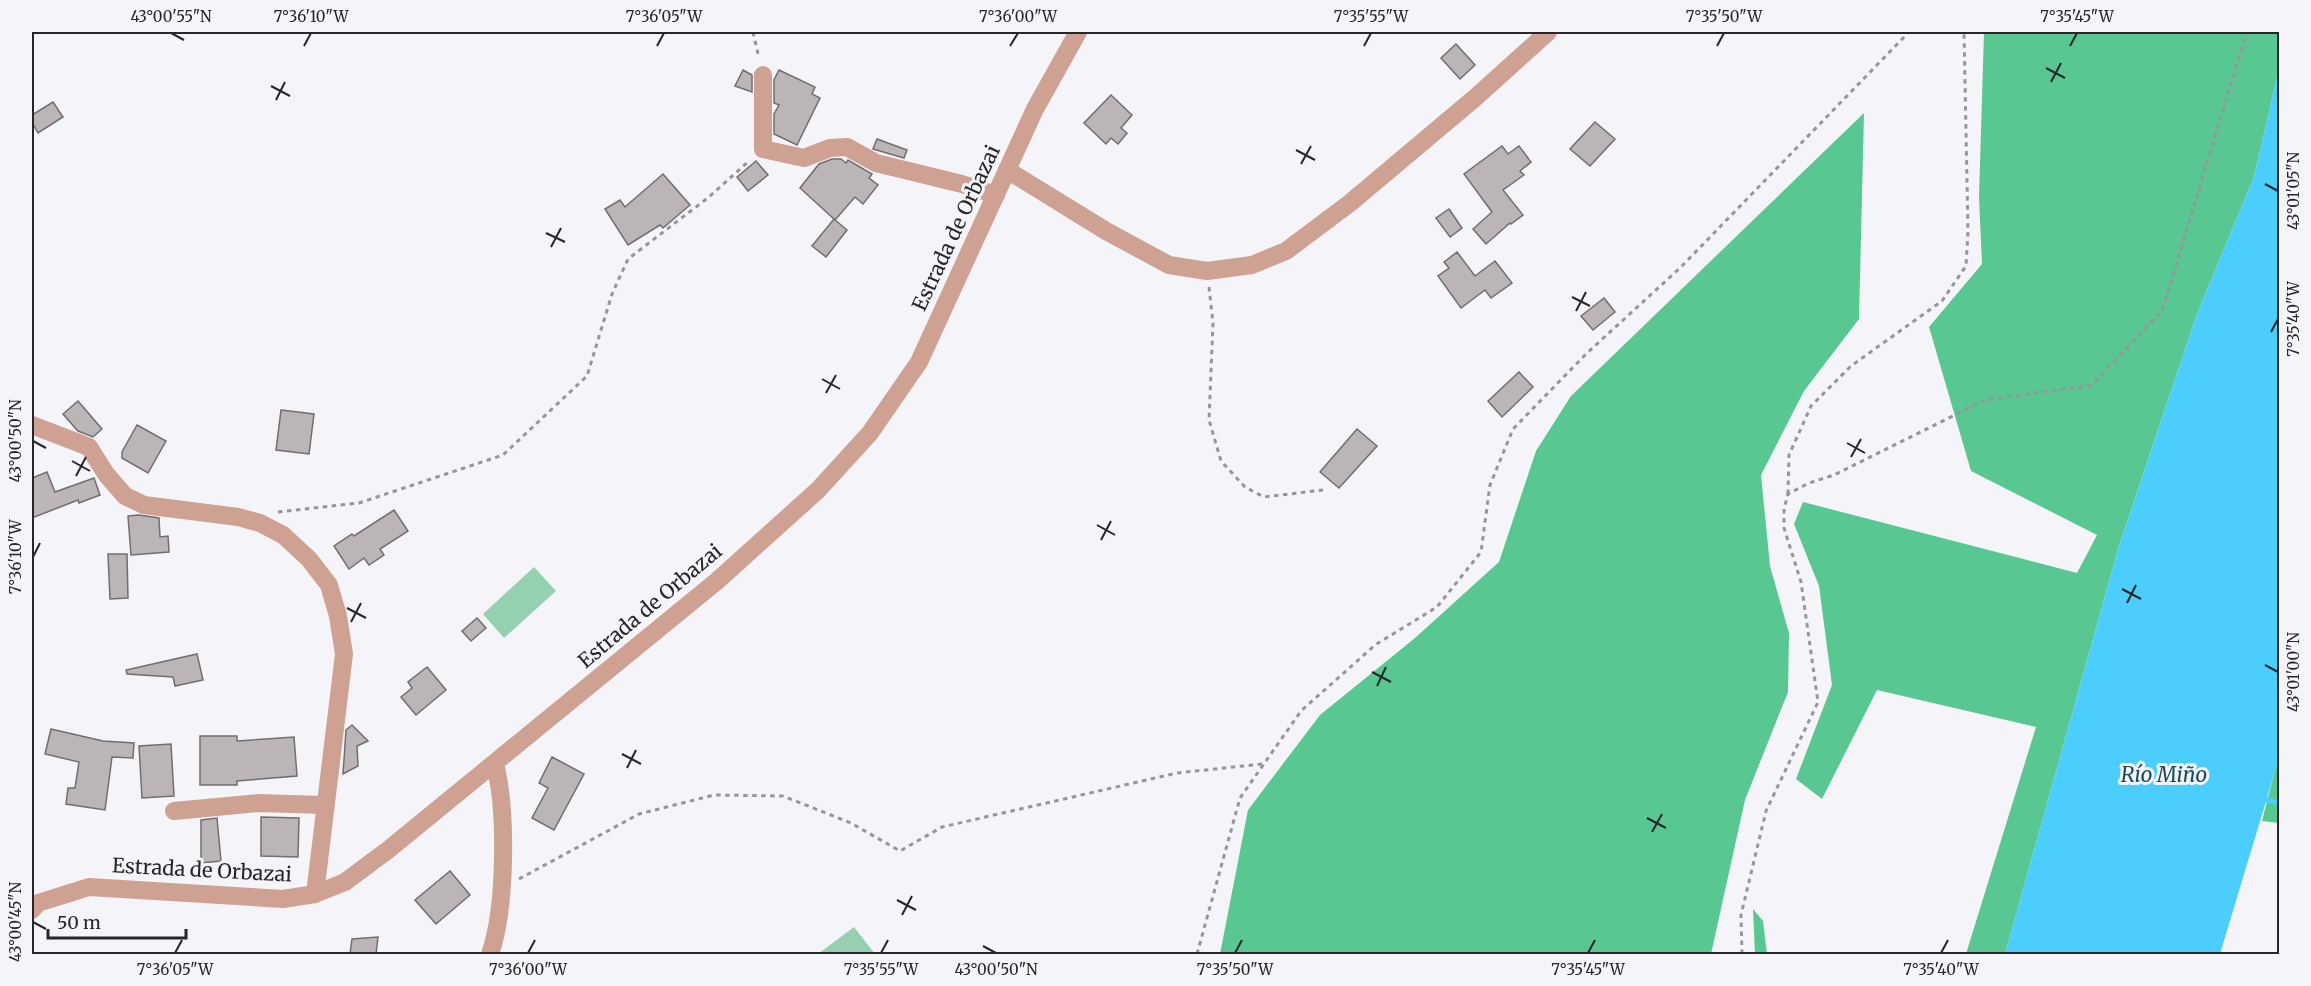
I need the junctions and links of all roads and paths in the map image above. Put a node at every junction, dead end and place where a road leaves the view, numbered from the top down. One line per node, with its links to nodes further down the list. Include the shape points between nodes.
1 (753, 32): 7 (path)
2 (1078, 32): 9 (street, Estrada de Orbazai, via 1035,109)
3 (1548, 32): 11 (street, via 1350,203 1286,251 1252,265)
4 (1909, 32): 17 (path, via 1681,267 1586,354 1514,429 1490,485 1481,552 1437,607 1375,645 1301,711)
5 (1964, 32): 14 (path, via 1966,266 1942,301 1851,366 1811,406 1789,456)
6 (2247, 32): 14 (path, via 2162,311 2092,385 1985,400)
7 (763, 75): 8 (street)
8 (763, 149): 10 (street, via 804,158 830,148 847,147 876,163); 15 (path, via 709,197 628,259 612,294 587,375 503,455 359,503)
9 (1007, 170): 10 (street, Estrada de Orbazai); 11 (street, via 1169,265)
10 (996, 195): 16 (street, Estrada de Orbazai, via 919,362 870,433 818,490 717,581)
11 (1207, 271): 13 (path, via 1212,323 1209,420 1221,461 1245,487 1264,497)
12 (32, 424): 18 (street, via 89,447 125,496 144,505 238,517 283,535 329,585 344,654)
13 (1323, 490)
14 (1788, 494): 25 (path, via 1784,528 1801,582 1818,702 1766,811 1741,915)
15 (271, 513)
16 (495, 764): 20 (street, via 500,781); 21 (street, Estrada de Orbazai, via 345,882)
17 (1263, 764): 20 (path, via 1177,772 942,827 900,851 851,823 783,795 714,795 639,814); 24 (path, via 1240,798)
18 (324, 805): 19 (street, via 259,803); 21 (street)
19 (174, 811)
20 (501, 888): 23 (street)
21 (315, 894): 22 (street, Estrada de Orbazai, via 283,900 88,887 38,903)
22 (32, 910)
23 (490, 954)
24 (1197, 954)
25 (1742, 954)

